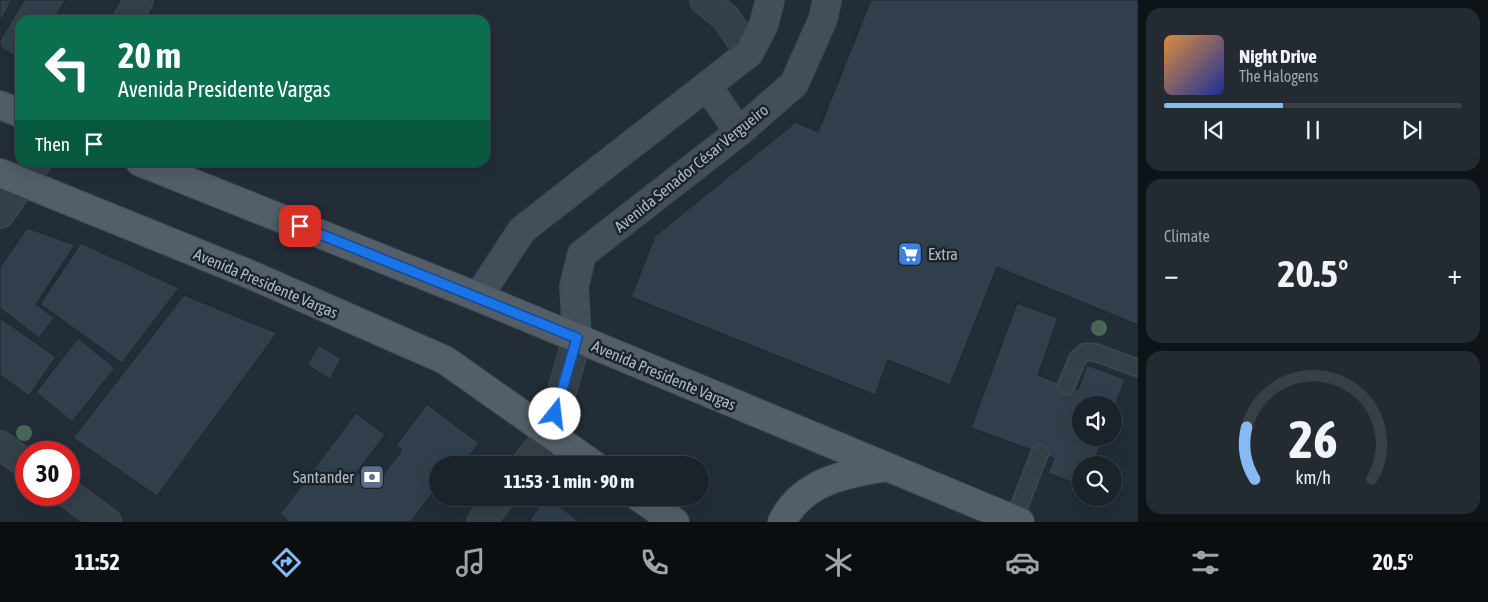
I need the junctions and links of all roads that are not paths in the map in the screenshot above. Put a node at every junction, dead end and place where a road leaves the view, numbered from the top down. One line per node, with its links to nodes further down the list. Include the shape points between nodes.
1 (139, 0): 5 (street)
2 (704, 0): 6 (street, via 726,18)
3 (770, 0): 6 (street, via 764,24)
4 (827, 0): 10 (street, Avenida Senador César Vergueiro, via 823,18 794,84)
5 (130, 15)
6 (749, 53): 7 (street)
7 (707, 86): 10 (street); 14 (street, via 522,230)
8 (0, 105): 9 (main road)
9 (15, 111)
10 (739, 132): 15 (street, Avenida Senador César Vergueiro, via 582,254 574,286)
11 (153, 167): 14 (main road, Avenida Presidente Vargas)
12 (20, 173): 13 (street); 18 (main road, Avenida Presidente Vargas, via 445,360)
13 (0, 214)
14 (478, 297): 15 (main road, Avenida Presidente Vargas)
15 (577, 338): 18 (street); 24 (main road, Avenida Presidente Vargas)
16 (1138, 368): 17 (lane, via 1094,352 1085,352 1078,358)
17 (1066, 386)
18 (550, 434): 22 (street); 23 (main road, Avenida Presidente Vargas)
19 (0, 445): 21 (street)
20 (1040, 453): 28 (lane)
21 (15, 456)
22 (532, 456)
23 (581, 456)
24 (888, 466): 28 (main road, Avenida Presidente Vargas); 32 (main road, via 841,475 817,485 799,499)
25 (80, 502): 29 (street)
26 (494, 506): 30 (street)
27 (652, 506): 31 (main road)
28 (1017, 521)
29 (107, 522)
30 (481, 522)
31 (675, 522)
32 (782, 522)

